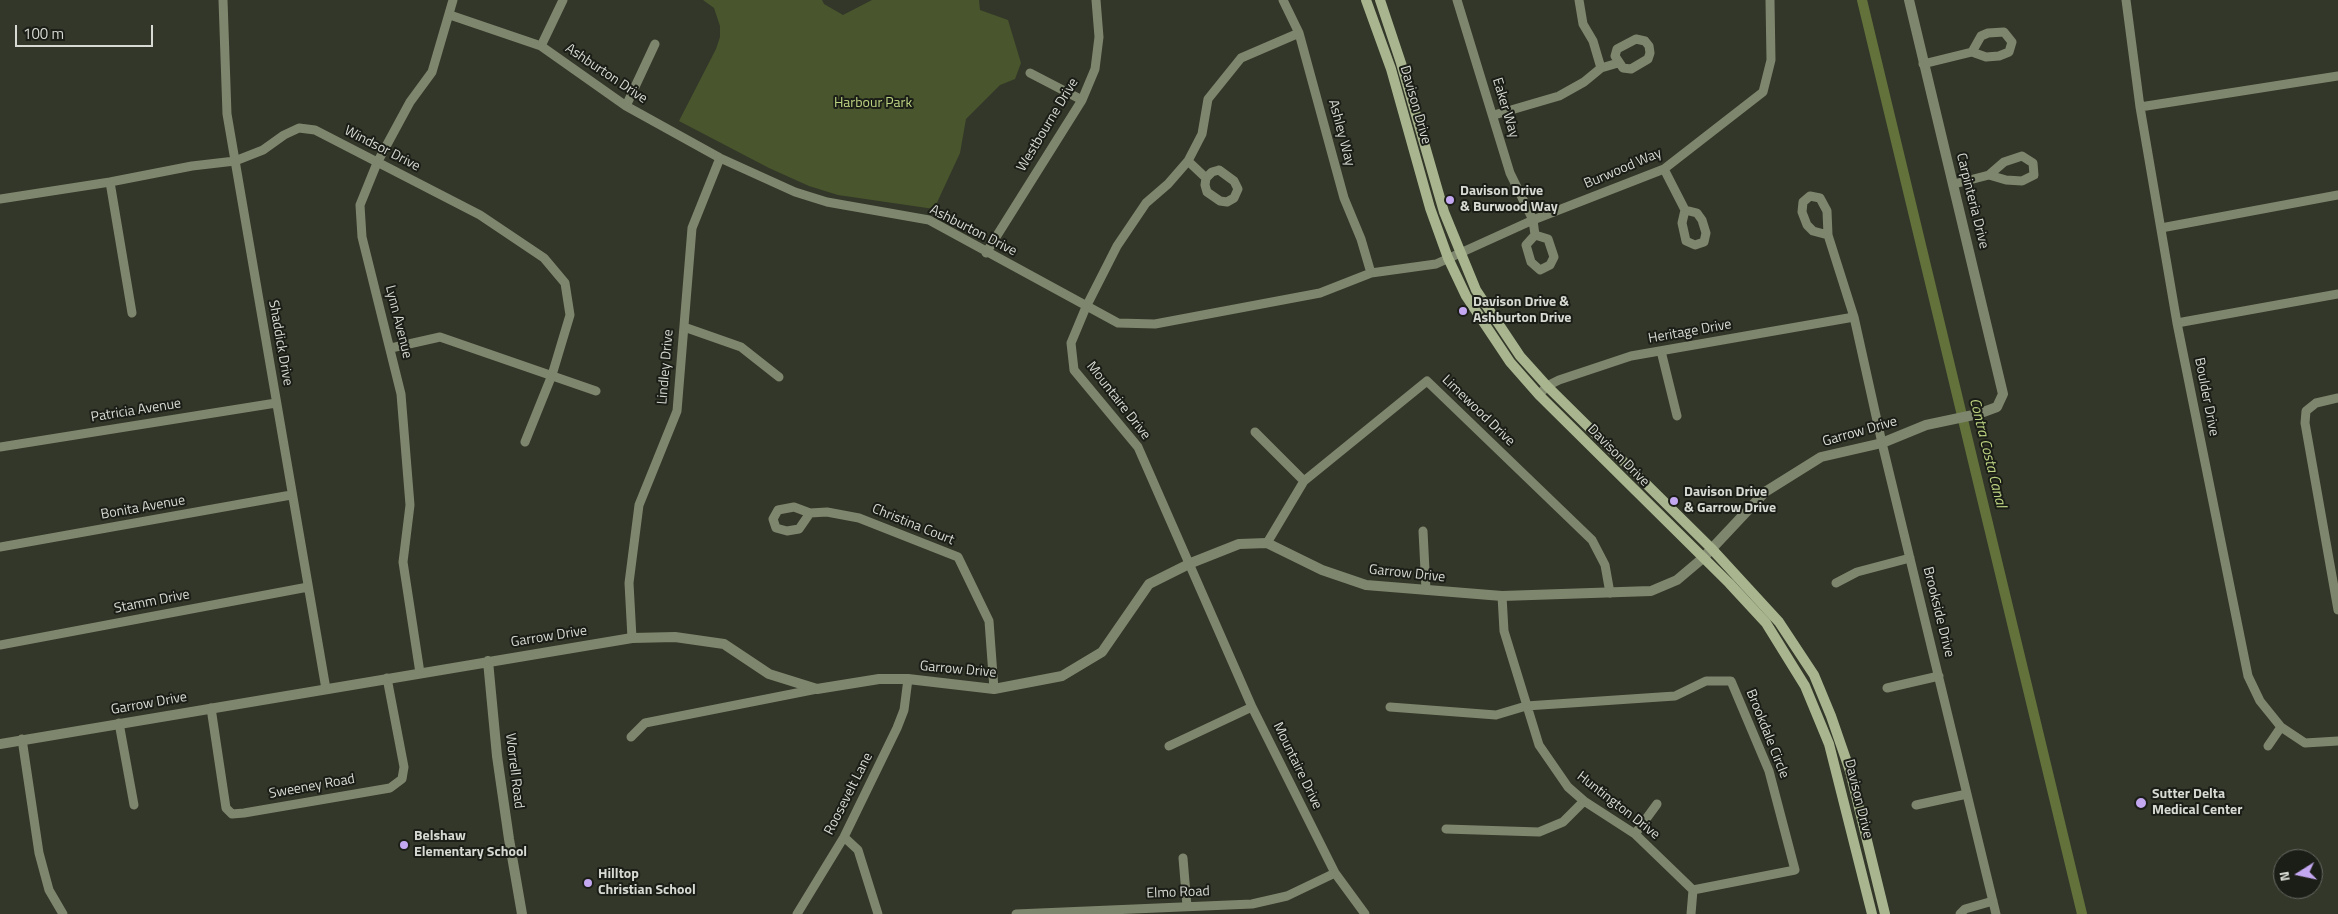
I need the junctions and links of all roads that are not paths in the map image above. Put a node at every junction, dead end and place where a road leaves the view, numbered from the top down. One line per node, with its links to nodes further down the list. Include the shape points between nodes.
1 (222, 0): 28 (street, Shaddick Drive, via 227,114)
2 (453, 0): 13 (street, Lynn Avenue)
3 (563, 0): 16 (street)
4 (1096, 0): 23 (street, Westbourne Drive, via 1099,37 1095,69)
5 (1283, 0): 14 (street, Ashley Way)
6 (1366, 0): 45 (main road, Davison Drive, via 1391,69 1430,208)
7 (1380, 0): 43 (main road, Davison Drive, via 1444,212)
8 (1458, 0): 26 (street, Eaker Way)
9 (1579, 0): 20 (street, via 1584,24)
10 (1770, 0): 31 (street, Burwood Way, via 1771,60 1763,92)
11 (1909, 0): 19 (street, Carpinteria Drive)
12 (2126, 0): 25 (street, Boulder Drive)
13 (450, 15): 16 (street, Ashburton Drive); 30 (street, Lynn Avenue, via 432,72 410,102)
14 (1299, 33): 29 (street, Mountaire Drive, via 1241,58 1208,99 1202,134); 46 (street, Ashley Way, via 1344,198)
15 (655, 44): 24 (street)
16 (541, 46): 24 (street, Ashburton Drive)
17 (1972, 52): 19 (street)
18 (1618, 62): 20 (street)
19 (1923, 64): 35 (street, Carpinteria Drive)
20 (1601, 68): 26 (street, via 1559,96)
21 (1030, 73): 23 (street)
22 (2338, 76): 25 (street)
23 (1082, 100): 44 (street, Westbourne Drive)
24 (626, 106): 27 (street, Ashburton Drive)
25 (2140, 107): 40 (street, Boulder Drive)
26 (1494, 114): 39 (street, Eaker Way, via 1510,172)
27 (720, 158): 44 (street, Ashburton Drive, via 795,192 827,202 929,220); 52 (street, Lindley Drive, via 692,228)
28 (235, 161): 30 (street, Windsor Drive, via 263,150 299,128 315,130); 34 (street, Windsor Drive); 61 (street, Shaddick Drive)
29 (1188, 161): 33 (street); 48 (street, Mountaire Drive, via 1146,203 1117,246)
30 (377, 162): 53 (street, Lynn Avenue, via 360,205 362,236); 55 (street, Windsor Drive, via 480,215 549,264 565,284 570,315)
31 (1664, 170): 38 (street); 39 (street, Burwood Way)
32 (1989, 175): 32 (street, via 2022,181 2034,175 2033,163 2022,156 2004,162); 35 (street)
33 (1206, 178)
34 (110, 182): 37 (street, Windsor Drive); 49 (street)
35 (1954, 184): 62 (street, Carpinteria Drive, via 2003,394)
36 (2338, 195): 40 (street)
37 (0, 199)
38 (1685, 210)
39 (1533, 220): 41 (street, Eaker Way); 43 (street, Burwood Way)
40 (2161, 228): 51 (street, Boulder Drive)
41 (1535, 234)
42 (1828, 235): 50 (street, Brookside Drive)
43 (1460, 252): 45 (street, Burwood Way); 57 (main road, Davison Drive, via 1476,290 1495,320 1520,356)
44 (986, 253): 48 (street, Ashburton Drive)
45 (1448, 258): 46 (street, Ashburton Drive, via 1436,264); 59 (main road, Davison Drive, via 1485,327)
46 (1371, 273): 48 (street, Ashburton Drive, via 1320,293 1155,324 1118,323)
47 (2338, 294): 51 (street)
48 (1086, 307): 77 (street, Mountaire Drive, via 1071,343 1074,370 1138,447)
49 (132, 313)
50 (1854, 317): 54 (street, Heritage Drive); 66 (street, Brookside Drive)
51 (2177, 323): 100 (street, Boulder Drive, via 2248,676 2260,701)
52 (684, 327): 56 (street, via 741,348); 84 (street, Lindley Drive, via 677,411 639,505 629,583)
53 (390, 348): 55 (street, via 440,337); 87 (street, Lynn Avenue, via 401,394 410,504 403,562)
54 (1661, 351): 57 (street, Heritage Drive, via 1631,356); 63 (street)
55 (552, 375): 58 (street); 65 (street, Windsor Drive)
56 (779, 377)
57 (1547, 386): 59 (street, Heritage Drive); 74 (main road, Davison Drive)
58 (596, 391)
59 (1539, 395): 75 (main road, Davison Drive)
60 (2338, 398): 83 (street, via 2316,402 2306,411 2305,423)
61 (276, 403): 67 (street, Patricia Avenue); 69 (street, Shaddick Drive)
62 (1997, 407): 66 (street, Garrow Drive)
63 (1677, 416)
64 (1255, 432): 68 (street)
65 (525, 442)
66 (1882, 443): 74 (street, Garrow Drive, via 1820,457 1765,492); 76 (street, Brookside Drive)
67 (0, 447)
68 (1304, 482): 72 (street, Limewood Drive); 81 (street, Limewood Drive, via 1427,381 1592,540 1605,564)
69 (291, 495): 73 (street, Bonita Avenue); 79 (street, Shaddick Drive)
70 (810, 513): 94 (street, Christina Court, via 828,512 859,518 958,557 989,621)
71 (1423, 531): 80 (street)
72 (1268, 543): 77 (street, Garrow Drive, via 1239,544); 80 (street, Garrow Drive, via 1322,570 1366,585)
73 (0, 547)
74 (1711, 548): 75 (street, Garrow Drive); 128 (main road, Davison Drive, via 1779,622 1814,675 1850,771)
75 (1702, 558): 81 (street, Garrow Drive, via 1677,580 1651,591); 127 (main road, Davison Drive, via 1766,623 1805,686 1829,744)
76 (1910, 558): 78 (street, via 1856,572); 88 (street, Brookside Drive)
77 (1191, 563): 94 (street, Garrow Drive, via 1149,584 1102,652 1062,676); 96 (street, Mountaire Drive)
78 (1836, 583)
79 (308, 587): 85 (street, Stamm Drive); 92 (street, Shaddick Drive)
80 (1426, 590): 82 (street, Garrow Drive)
81 (1610, 592): 82 (street, Garrow Drive)
82 (1502, 596): 95 (street, Huntington Drive, via 1504,630)
83 (2338, 610)
84 (632, 638): 86 (street, Garrow Drive); 93 (street, Garrow Drive, via 675,637 724,644 769,674)
85 (0, 645)
86 (488, 660): 87 (street, Garrow Drive); 121 (street, Worrell Road, via 508,839)
87 (420, 673): 89 (street, Garrow Drive)
88 (1939, 676): 91 (street); 107 (street, Brookside Drive)
89 (388, 678): 92 (street, Garrow Drive); 98 (street, Sweeney Road, via 404,767 402,779 390,788 244,813 232,814 226,808)
90 (908, 679): 93 (street, Garrow Drive, via 879,679); 94 (street, Garrow Drive); 114 (street, Roosevelt Lane, via 904,710 897,728)
91 (1886, 688)
92 (326, 689): 98 (street, Garrow Drive)
93 (816, 689): 101 (street, via 645,723)
94 (994, 689)
95 (1526, 706): 97 (street, via 1496,715); 108 (street, Huntington Drive, via 1539,744 1568,787); 117 (street, Brookdale Circle, via 1675,696 1706,681 1731,682 1769,771 1795,870)
96 (1252, 707): 105 (street); 116 (street, Mountaire Drive)
97 (1390, 707)
98 (211, 708): 99 (street, Garrow Drive)
99 (119, 723): 102 (street, Garrow Drive); 110 (street)
100 (2281, 727): 103 (street, Boulder Drive, via 2305,743); 106 (street)
101 (631, 737)
102 (22, 739): 104 (street, Garrow Drive); 120 (street, via 39,853 49,890)
103 (2338, 742)
104 (0, 744)
105 (1169, 746)
106 (2268, 746)
107 (1966, 794): 111 (street); 118 (street, Brookside Drive)
108 (1584, 801): 112 (street, via 1563,822 1539,832); 113 (street, Huntington Drive)
109 (1657, 804): 113 (street)
110 (134, 805)
111 (1916, 805)
112 (1446, 829)
113 (1635, 834): 117 (street, Huntington Drive)
114 (844, 837): 122 (street, Roosevelt Lane); 123 (street, via 858,850)
115 (1183, 858): 119 (street)
116 (1335, 873): 119 (street, Elmo Road, via 1287,896 1252,904); 125 (street, Mountaire Drive)
117 (1693, 890): 126 (street)
118 (1993, 901): 129 (street, via 1965,909); 130 (street, Brookside Drive)
119 (1186, 906): 124 (street, Elmo Road)
120 (63, 914)
121 (522, 914)
122 (797, 914)
123 (878, 914)
124 (1016, 914)
125 (1365, 914)
126 (1691, 914)
127 (1872, 914)
128 (1885, 914)
129 (1960, 914)
130 (1996, 914)

